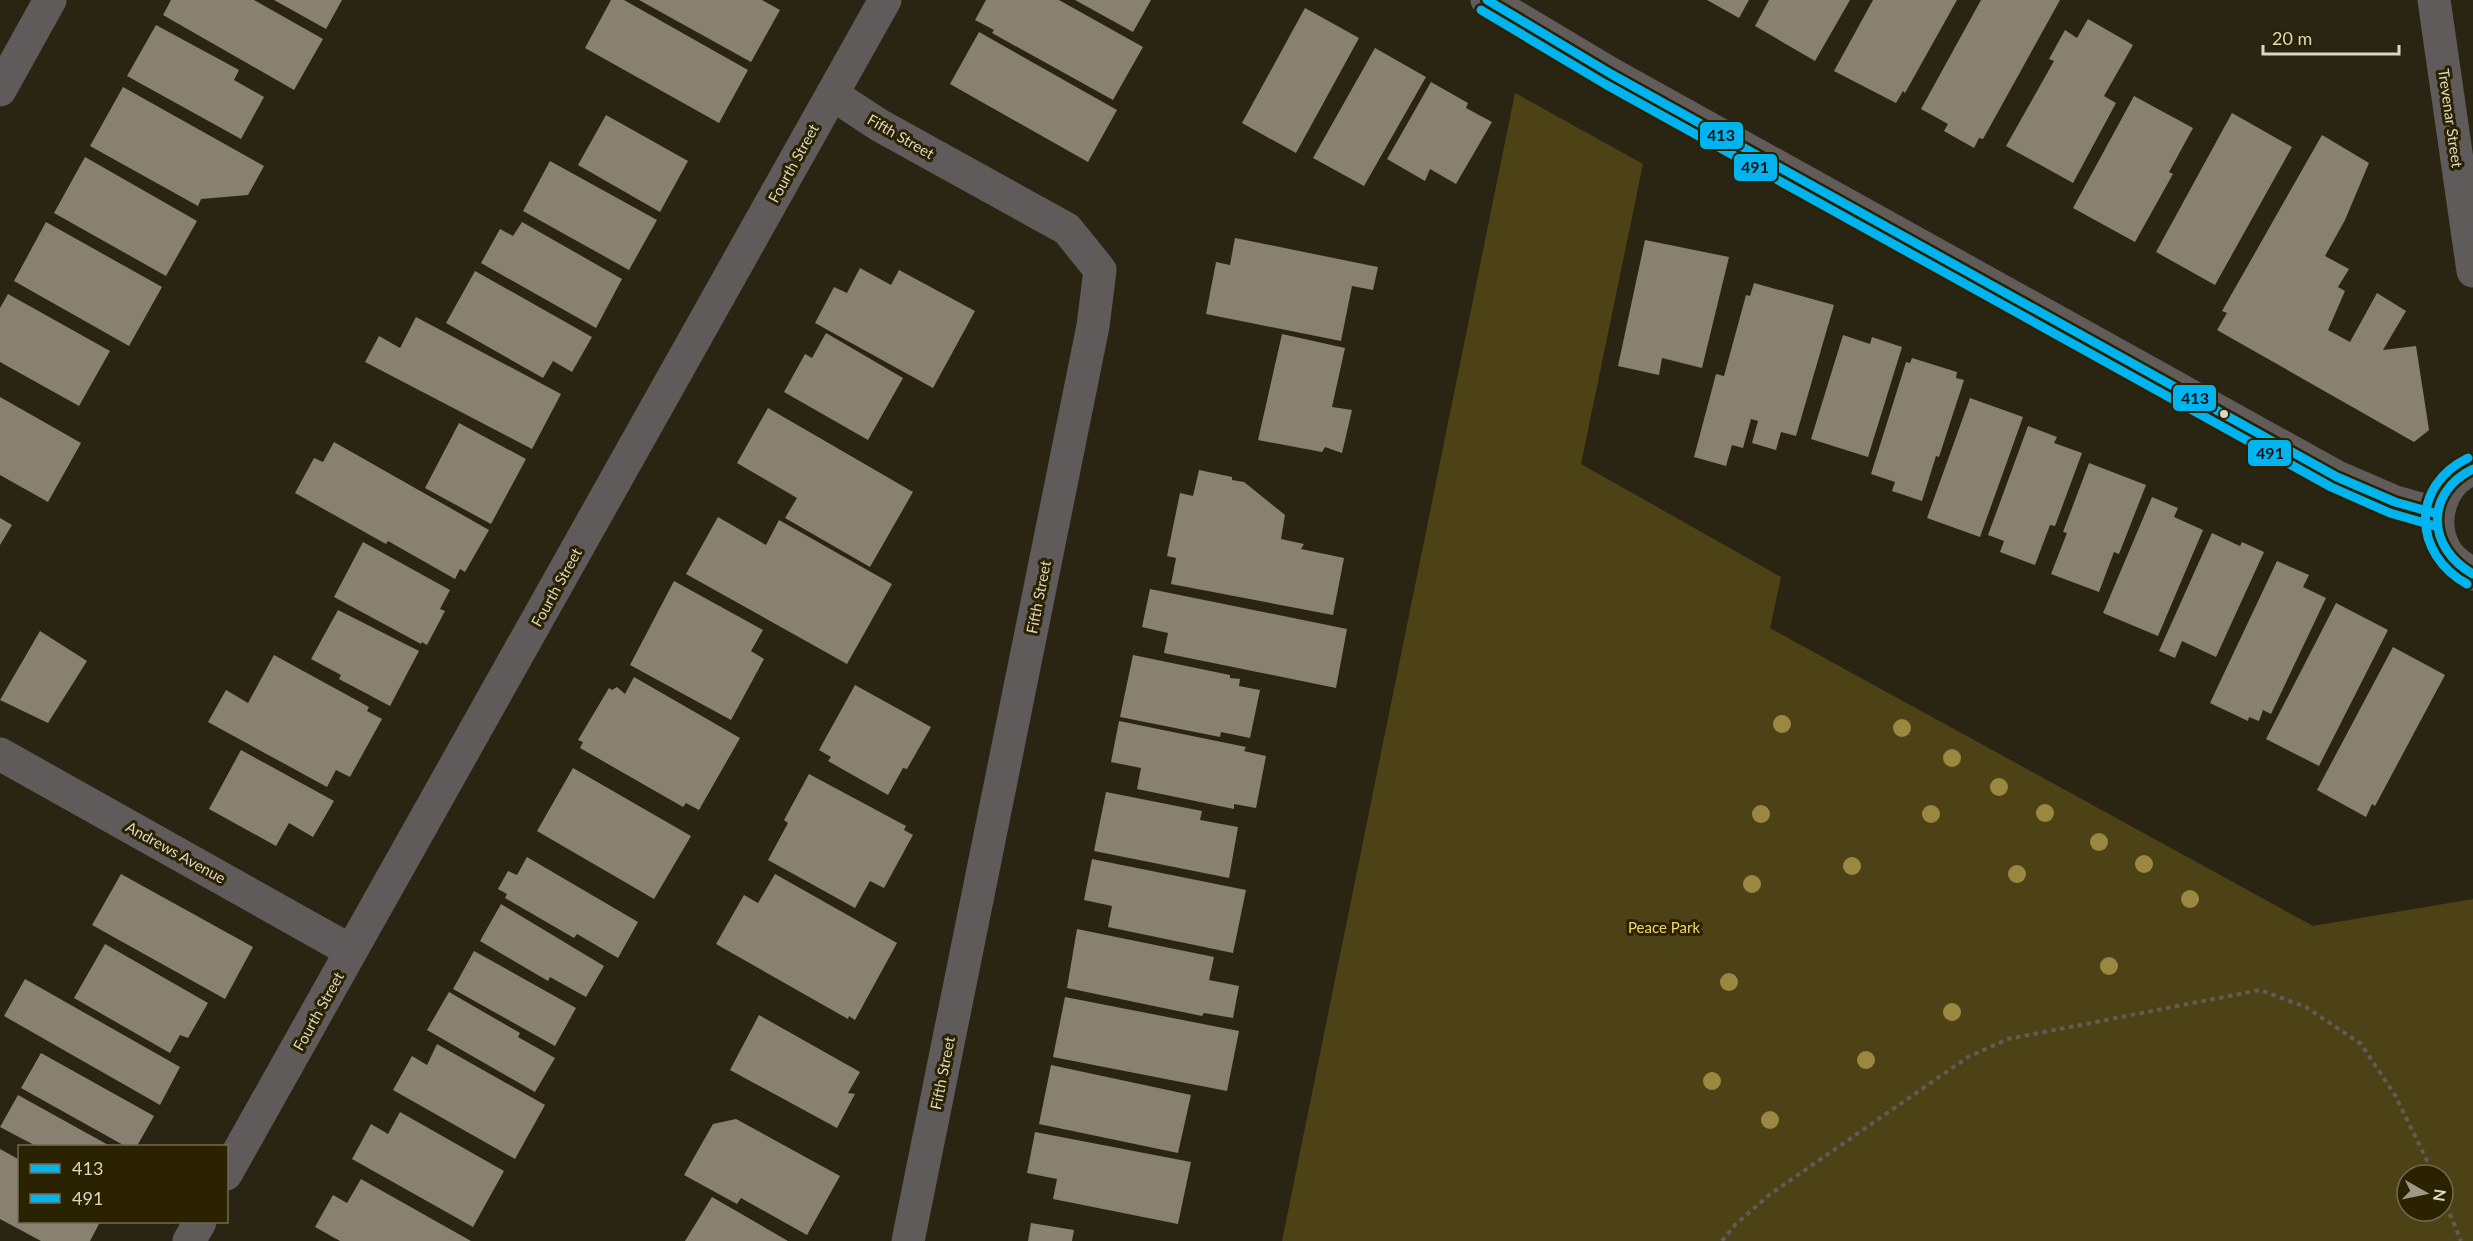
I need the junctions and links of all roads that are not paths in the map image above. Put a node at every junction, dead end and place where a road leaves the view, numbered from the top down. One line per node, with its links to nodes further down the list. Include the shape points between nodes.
1 (50, 0): 5 (street)
2 (885, 0): 6 (street, Fourth Street)
3 (1487, 0): 9 (main road, via 1611,74 2337,477 2396,502)
4 (2434, 0): 7 (street, Trevenar Street)
5 (0, 90)
6 (832, 94): 12 (street, Fourth Street); 16 (street, Fifth Street, via 879,125 1067,228 1100,270 1093,326)
7 (2473, 271)
8 (2473, 469): 9 (main road, via 2452,483 2442,497)
9 (2438, 514): 10 (main road, via 2438,532 2446,551)
10 (2473, 574)
11 (0, 754): 12 (street, Andrews Avenue)
12 (351, 951): 13 (street, Fourth Street)
13 (228, 1170)
14 (199, 1223): 15 (street)
15 (189, 1241)
16 (908, 1241)

